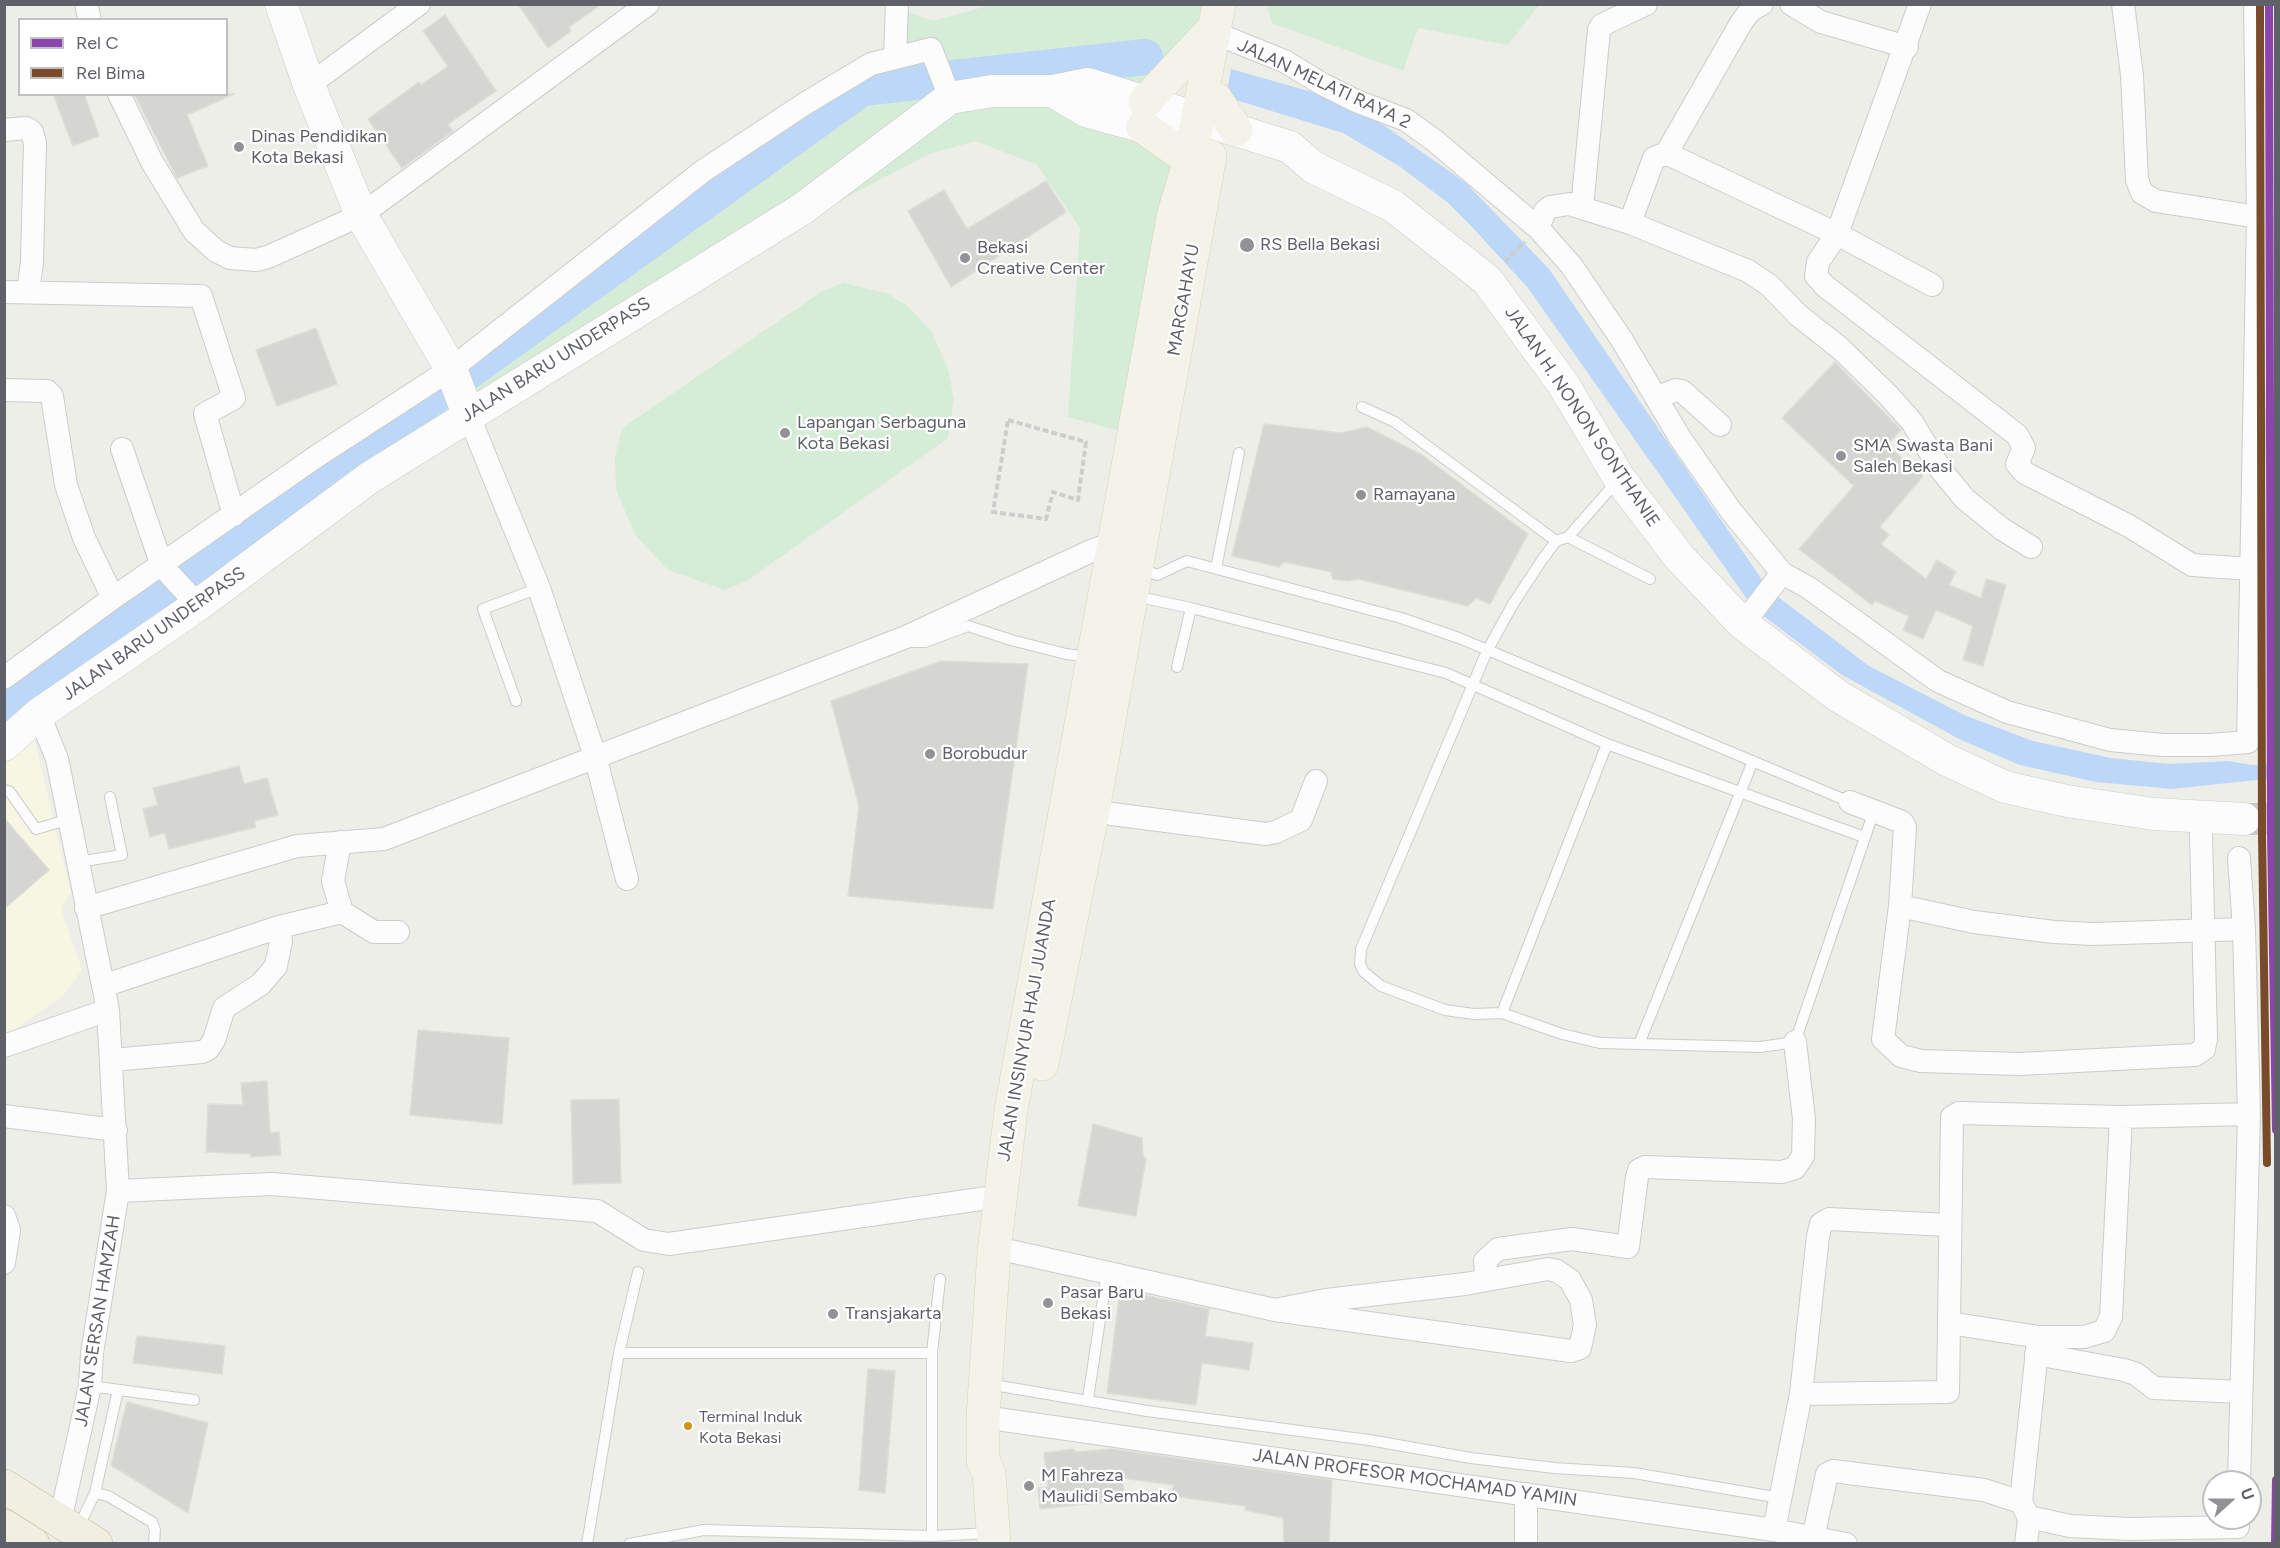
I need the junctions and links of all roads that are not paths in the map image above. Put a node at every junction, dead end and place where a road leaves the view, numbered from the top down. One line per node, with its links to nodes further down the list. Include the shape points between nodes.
1 (281, 4): 14 (street)
2 (419, 4): 14 (street)
3 (648, 4): 22 (street)
4 (897, 4): 13 (street)
5 (1646, 4): 21 (street, via 1599,30)
6 (1762, 4): 20 (street, via 1741,23)
7 (1791, 4): 12 (street, via 1821,22)
8 (1920, 4): 12 (street)
9 (2123, 4): 23 (street, via 2132,75 2137,180 2142,193 2156,201)
10 (2255, 4): 23 (street)
11 (1223, 19): 17 (main road); 19 (main road); 25 (street, JALAN MELATI RAYA 2, via 1322,84 1406,120)
12 (1907, 47): 26 (street)
13 (895, 57): 16 (street, via 931,49); 30 (street, via 872,64 703,171)
14 (309, 85): 22 (street)
15 (120, 96): 22 (street, via 152,162 194,231 216,251 243,260 268,257)
16 (950, 98): 17 (street, JALAN BARU UNDERPASS, via 992,91 1053,91 1088,84); 34 (street, JALAN BARU UNDERPASS, via 802,209)
17 (1144, 114): 19 (main road)
18 (4, 130): 29 (street, via 26,128 32,132 35,143)
19 (1211, 137): 38 (street, JALAN H. NONON SONTHANIE, via 1288,168 1313,167 1393,206 1487,279 1563,384); 46 (main road, via 1174,213)
20 (1666, 154): 24 (street, via 1654,158); 26 (street)
21 (1582, 208): 24 (street); 25 (street, via 1555,204 1545,211)
22 (361, 216): 30 (street)
23 (2258, 217): 44 (street)
24 (1630, 223): 42 (street, via 1729,262 1769,285 1888,395 1912,422 1941,470 1965,499)
25 (1538, 228): 32 (street, JALAN MELATI RAYA 2, via 1571,265)
26 (1838, 234): 27 (street); 44 (street, via 1818,262 1818,279 2017,435 2024,448 2017,464 2025,473 2129,526 2192,565)
27 (1932, 285)
28 (4, 292): 29 (street)
29 (28, 292): 39 (street, via 201,296 234,398 205,414)
30 (452, 369): 34 (street); 39 (street)
31 (4, 390): 50 (street, via 47,391 52,396 66,485 84,538)
32 (1656, 398): 35 (street, via 1682,391); 47 (street, JALAN MELATI RAYA 2, via 1731,511)
33 (1362, 407): 41 (lane, via 1402,427)
34 (468, 414): 49 (street); 51 (street, JALAN BARU UNDERPASS)
35 (1720, 425)
36 (122, 449): 45 (street)
37 (1239, 453): 43 (lane)
38 (1619, 478): 40 (lane); 53 (street, JALAN H. NONON SONTHANIE, via 1680,558)
39 (234, 515): 45 (street)
40 (1568, 537): 41 (lane); 48 (lane)
41 (1556, 542): 55 (lane, via 1526,581)
42 (2031, 547)
43 (1216, 568): 46 (lane, via 1187,561); 55 (lane, via 1401,618)
44 (2253, 569): 47 (street, via 2248,742 2210,745 2110,740 2007,712 1938,681 1809,588)
45 (166, 570): 50 (street); 51 (street)
46 (1130, 572): 52 (lane, via 1164,602); 54 (street, via 1102,547); 56 (main road, JALAN INSINYUR HAJI JUANDA); 60 (main road, JALAN INSINYUR HAJI JUANDA)
47 (1782, 573): 53 (street)
48 (1650, 579)
49 (539, 588): 61 (lane, via 483,609); 65 (street)
50 (113, 598): 58 (street)
51 (193, 600): 62 (street, JALAN BARU UNDERPASS)
52 (1191, 608): 57 (lane); 59 (lane, via 1413,663)
53 (1743, 624): 75 (street, JALAN H. NONON SONTHANIE, via 1838,696 1947,760 2006,787 2154,814)
54 (906, 637): 56 (lane, via 925,642 968,626 1066,654); 65 (street)
55 (1487, 651): 59 (lane); 66 (lane)
56 (1093, 657): 60 (main road, JALAN INSINYUR HAJI JUANDA)
57 (1177, 667)
58 (4, 678)
59 (1472, 684): 63 (lane); 92 (lane, via 1360,949 1360,964 1369,978 1381,986 1431,1005 1460,1013)
60 (1099, 700): 73 (main road, JALAN INSINYUR HAJI JUANDA); 86 (main road, JALAN INSINYUR HAJI JUANDA)
61 (516, 701)
62 (39, 714): 64 (street, JALAN BARU UNDERPASS); 74 (street, JALAN SERSAN HAMZAH, via 57,759)
63 (1607, 744): 69 (lane); 92 (lane)
64 (4, 745)
65 (595, 756): 78 (street, via 384,839); 81 (street)
66 (1753, 761): 69 (lane); 71 (lane)
67 (1316, 781): 73 (street, via 1301,820 1266,834)
68 (4, 790): 74 (lane, via 10,792 36,829)
69 (1741, 795): 77 (lane); 94 (lane)
70 (110, 796): 80 (lane, via 122,855)
71 (1850, 802): 72 (street)
72 (1874, 811): 77 (lane); 82 (street, via 1905,826)
73 (1103, 812): 86 (main road, JALAN INSINYUR HAJI JUANDA)
74 (71, 818): 80 (street, JALAN SERSAN HAMZAH)
75 (2244, 819)
76 (2201, 833): 88 (street)
77 (1864, 837): 93 (lane)
78 (340, 842): 83 (street, via 297,846); 84 (street, via 333,881)
79 (2239, 858): 87 (street)
80 (78, 862): 83 (street, JALAN SERSAN HAMZAH)
81 (627, 879)
82 (1900, 906): 88 (street, via 2030,930); 88 (street, via 1883,1039 1910,1060 2019,1064 2198,1054 2206,1039)
83 (86, 908): 90 (street, JALAN SERSAN HAMZAH)
84 (342, 912): 85 (street); 89 (street, via 374,932)
85 (279, 927): 90 (street); 96 (street, via 281,941 273,971 261,984 224,1008 208,1049)
86 (1056, 927): 97 (main road, JALAN INSINYUR HAJI JUANDA)
87 (2244, 929): 88 (street); 98 (street)
88 (2203, 931)
89 (398, 932)
90 (103, 986): 91 (street, JALAN SERSAN HAMZAH)
91 (108, 1010): 95 (street); 96 (street, JALAN SERSAN HAMZAH)
92 (1502, 1012): 94 (lane, via 1581,1039)
93 (1796, 1042): 94 (lane, via 1760,1047); 111 (street, via 1804,1137 1803,1156 1795,1168 1782,1172 1645,1167 1637,1177 1628,1247 1572,1239 1498,1249 1485,1261)
94 (1640, 1044)
95 (4, 1046)
96 (112, 1060): 101 (street, JALAN SERSAN HAMZAH)
97 (1021, 1111): 103 (main road, JALAN INSINYUR HAJI JUANDA); 106 (main road, JALAN INSINYUR HAJI JUANDA)
98 (2249, 1114): 100 (street); 119 (street)
99 (4, 1116): 101 (street)
100 (2121, 1117): 105 (street, via 1955,1114 1949,1120); 114 (street, via 2109,1324 2097,1335)
101 (116, 1130): 102 (street, JALAN SERSAN HAMZAH)
102 (118, 1191): 103 (street, via 272,1184 597,1211 644,1240 669,1244); 117 (street, JALAN SERSAN HAMZAH)
103 (1001, 1196): 106 (main road, JALAN INSINYUR HAJI JUANDA)
104 (4, 1216): 107 (street, via 9,1230)
105 (1948, 1225): 113 (street); 120 (street, via 1829,1220 1821,1224)
106 (1002, 1251): 109 (street); 123 (main road, JALAN INSINYUR HAJI JUANDA)
107 (4, 1263)
108 (638, 1272): 115 (lane)
109 (1107, 1273): 112 (street); 121 (lane)
110 (939, 1279): 116 (lane)
111 (1486, 1280): 112 (street); 112 (street, via 1548,1269 1564,1275 1576,1289 1584,1314 1580,1348 1572,1351)
112 (1275, 1310)
113 (1948, 1323): 114 (street); 120 (street, via 1948,1392)
114 (2037, 1345): 119 (street, via 2136,1374 2154,1388); 129 (street)
115 (619, 1353): 116 (lane); 137 (lane)
116 (932, 1353): 133 (lane)
117 (90, 1386): 118 (lane); 132 (street, JALAN SERSAN HAMZAH)
118 (118, 1390): 122 (lane); 126 (lane)
119 (2241, 1392): 124 (street)
120 (1801, 1394): 128 (street)
121 (1088, 1399): 123 (lane); 128 (lane, via 1471,1458 1634,1473)
122 (194, 1400)
123 (992, 1401): 127 (street, JALAN PROFESOR MOCHAMAD YAMIN); 134 (main road, JALAN INSINYUR HAJI JUANDA, via 983,1460 989,1473)
124 (2239, 1470)
125 (4, 1486): 132 (highway)
126 (95, 1493): 132 (lane); 136 (lane, via 108,1496 152,1522)
127 (1526, 1494): 131 (street, JALAN PROFESOR MOCHAMAD YAMIN); 139 (street)
128 (1780, 1498): 131 (street)
129 (2025, 1509): 130 (street, via 2070,1526); 135 (street, via 1984,1490 1833,1471 1827,1474); 141 (street)
130 (2202, 1529)
131 (1773, 1530): 135 (street, JALAN PROFESOR MOCHAMAD YAMIN)
132 (78, 1532)
133 (933, 1536): 134 (lane); 138 (lane, via 704,1530)
134 (993, 1538)
135 (1818, 1540): 140 (street, JALAN PROFESOR MOCHAMAD YAMIN)
136 (154, 1544)
137 (587, 1544)
138 (629, 1544)
139 (1526, 1544)
140 (1846, 1544)
141 (2026, 1544)

